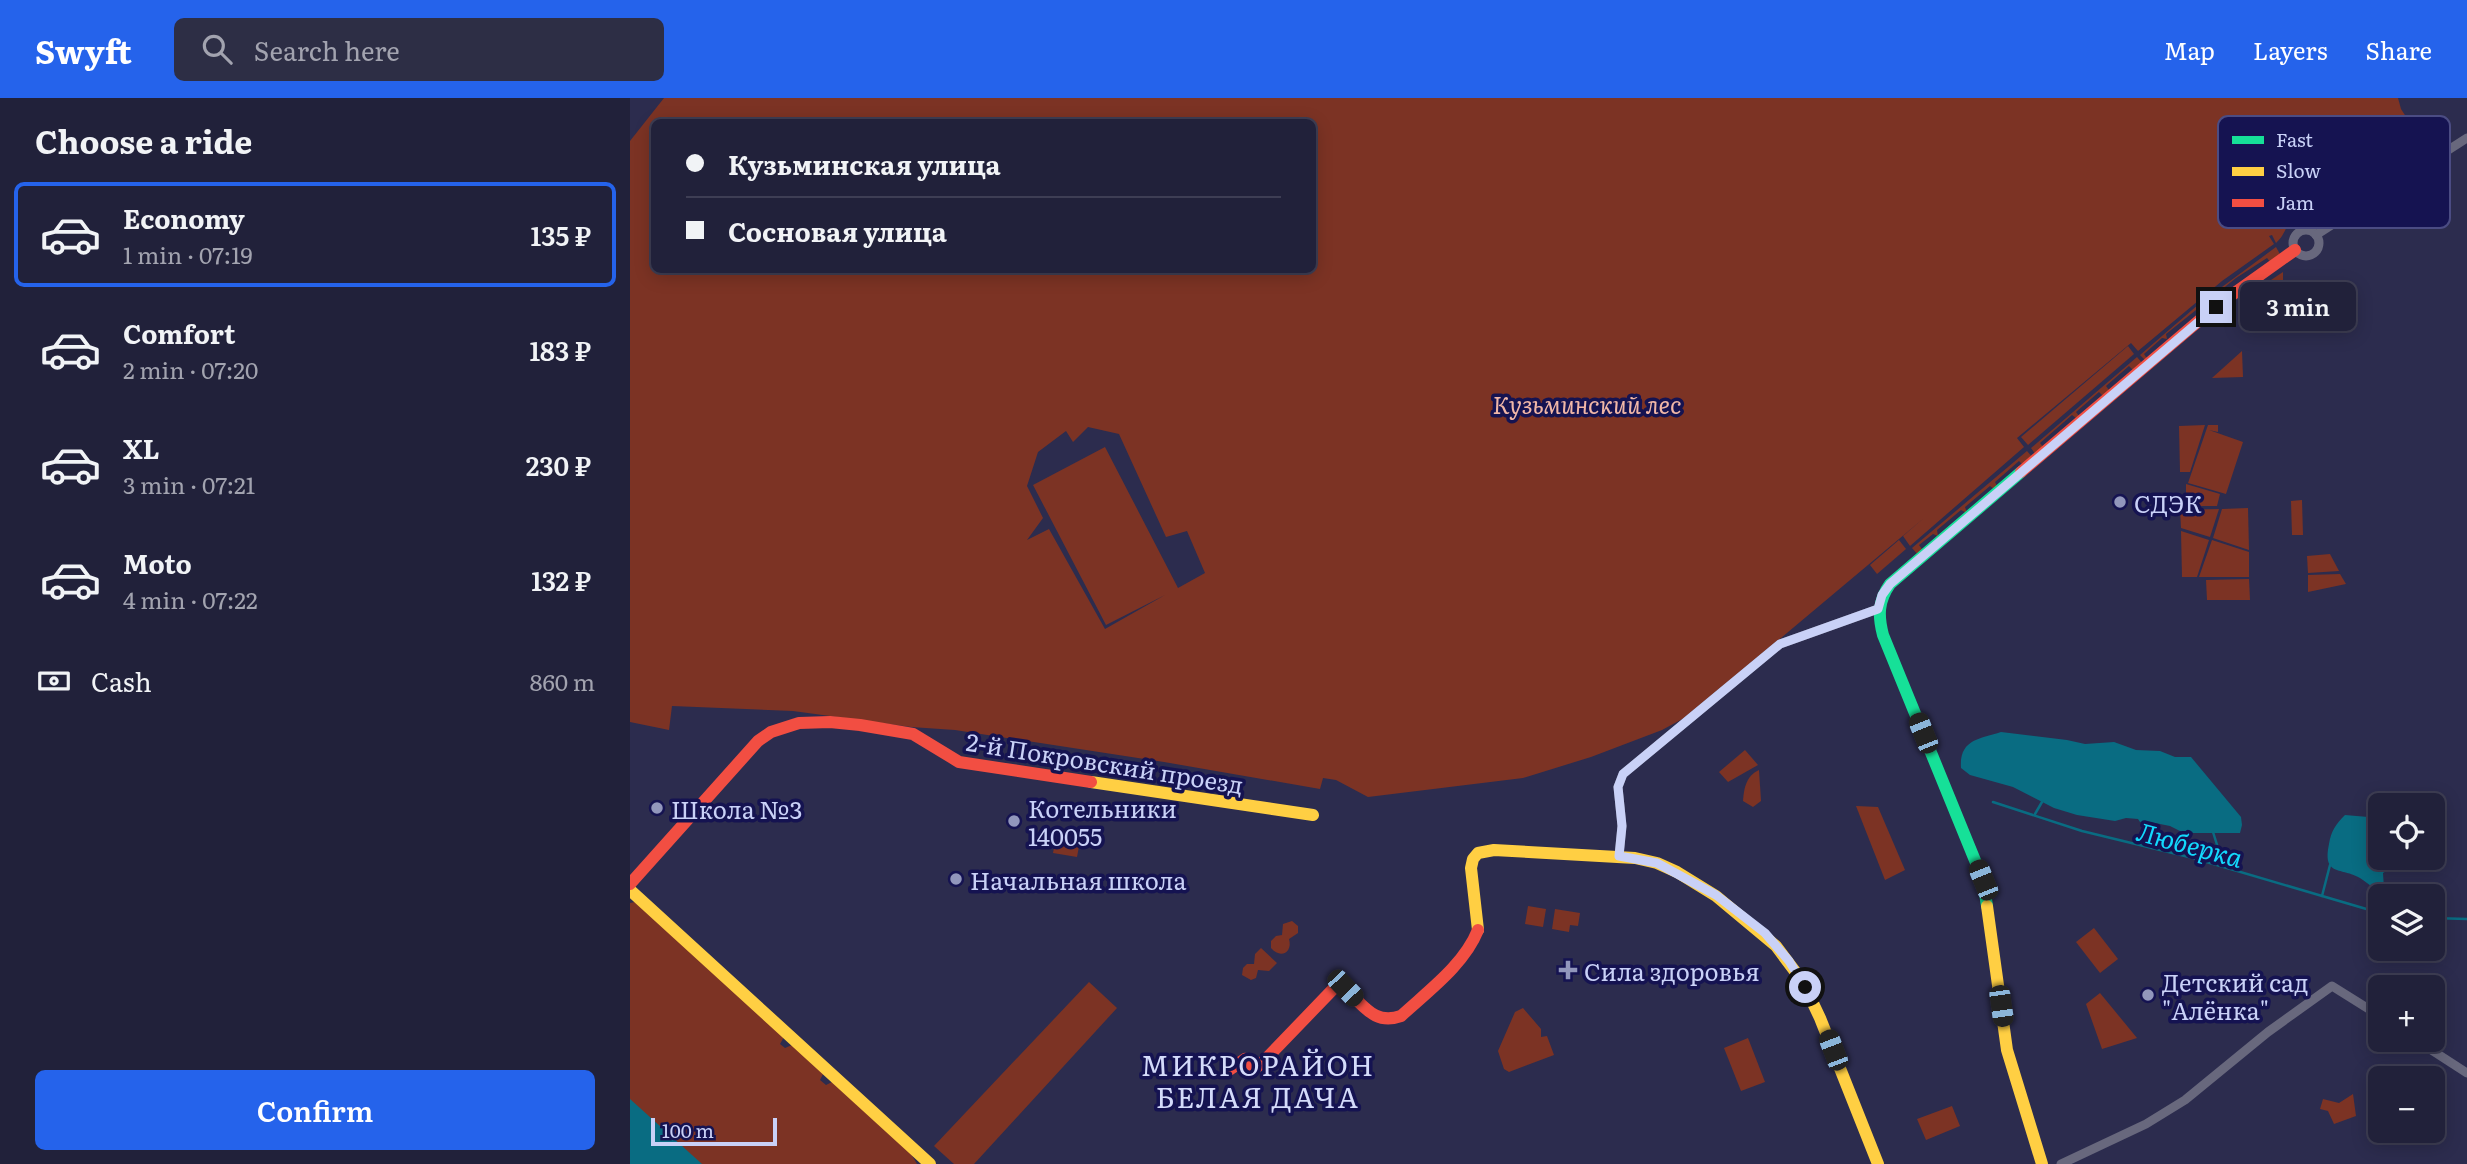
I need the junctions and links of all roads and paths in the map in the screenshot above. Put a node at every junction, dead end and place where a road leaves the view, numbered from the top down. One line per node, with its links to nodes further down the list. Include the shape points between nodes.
1 (2467, 138): 2 (street)
2 (2450, 149)
3 (2327, 228): 4 (street)
4 (2316, 235): 5 (street, via 2305,230 2297,233); 5 (street, via 2319,243 2313,254)
5 (2295, 250): 6 (street, via 2216,307 1890,584)
6 (1878, 609): 8 (street, via 1780,644 1623,774 1618,787); 17 (street, via 1883,635 1986,890 2007,1051)
7 (1313, 815): 9 (street, 2-й Покровский проезд, via 959,762 911,733 821,721 790,726 758,741)
8 (1619, 856): 13 (street, via 1485,850 1474,856 1471,873 1479,918 1477,936 1467,952 1405,1012 1392,1020 1375,1017 1338,985 1255,1068 1245,1059); 16 (street, via 1657,863 1694,882 1779,948 1813,1001)
9 (630, 884)
10 (630, 890): 15 (street)
11 (2368, 1008): 18 (street, via 2332,986 2185,1100)
12 (2435, 1052): 14 (street)
13 (1229, 1070)
14 (2467, 1073)
15 (930, 1164)
16 (1878, 1164)
17 (2042, 1164)
18 (2061, 1164)

